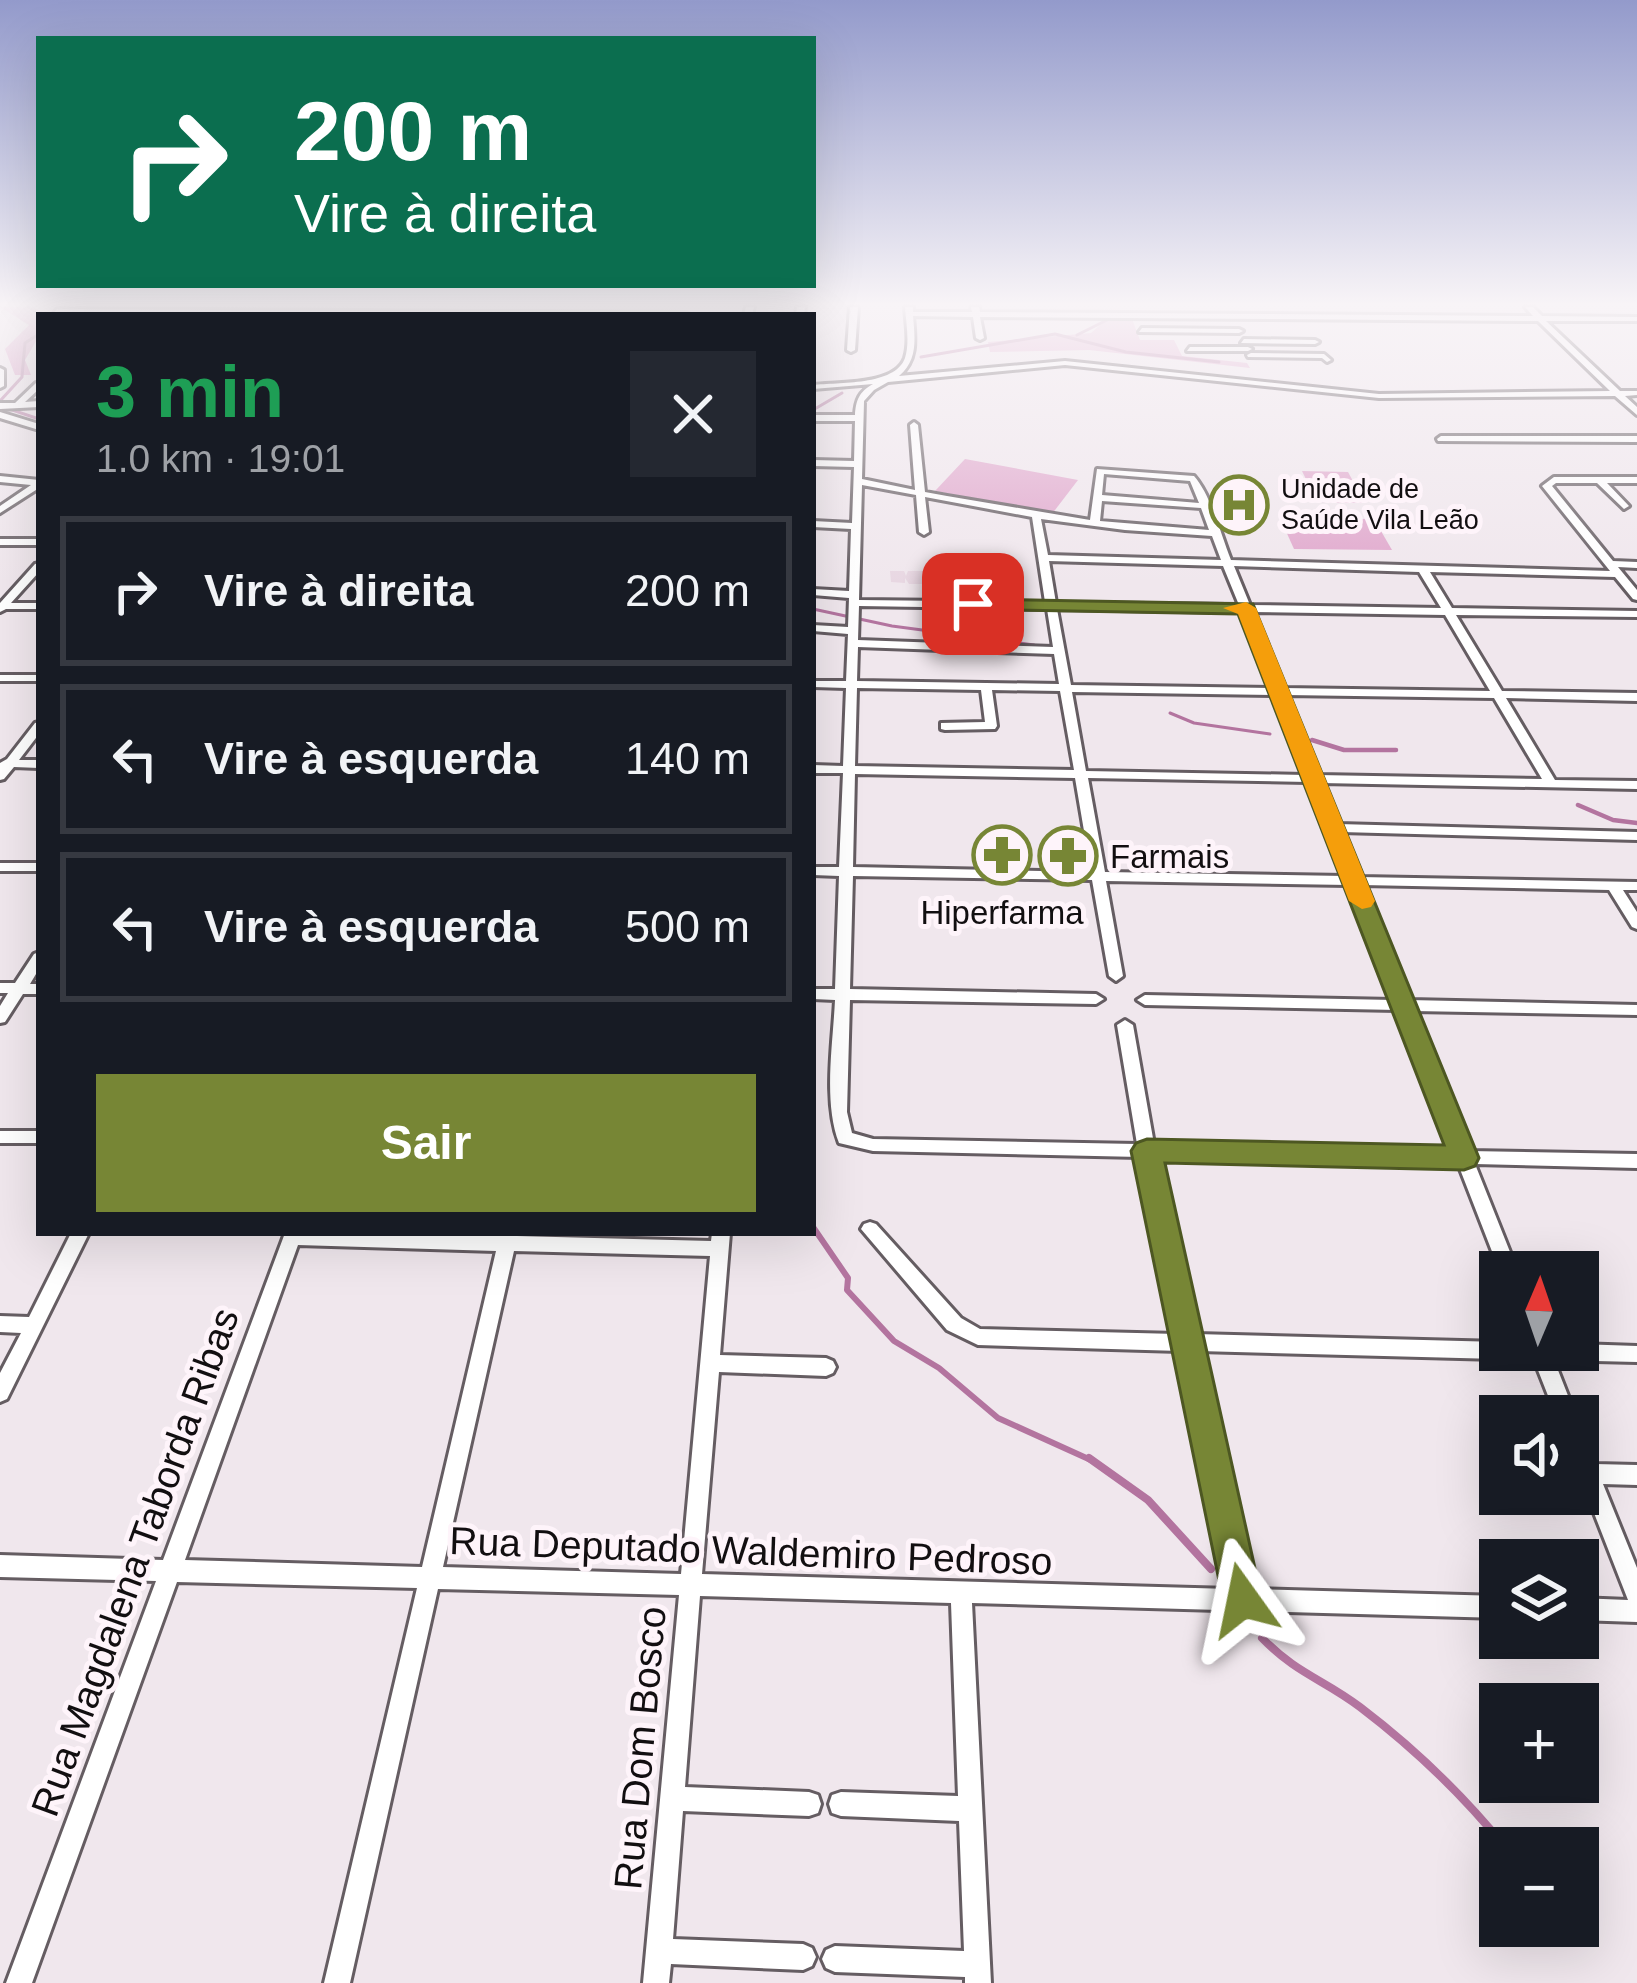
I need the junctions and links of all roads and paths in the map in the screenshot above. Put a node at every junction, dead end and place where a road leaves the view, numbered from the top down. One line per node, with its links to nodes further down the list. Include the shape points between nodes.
1 (862, 400): 5 (street)
2 (36, 404): 3 (street)
3 (6, 408): 7 (street)
4 (816, 418): 5 (street)
5 (860, 418): 11 (street)
6 (914, 424): 18 (street)
7 (36, 425)
8 (1441, 439): 9 (street)
9 (1637, 440)
10 (816, 464): 11 (street)
11 (859, 464): 15 (street)
12 (0, 479): 16 (street)
13 (1637, 479): 14 (street)
14 (1600, 480): 21 (street); 36 (street, via 1548,488)
15 (858, 481): 18 (street); 26 (street)
16 (36, 484)
17 (36, 486): 22 (street)
18 (918, 493): 23 (street); 27 (street)
19 (1098, 497): 20 (street); 20 (street, via 1100,472 1194,478); 25 (street)
20 (1205, 506): 28 (street)
21 (1624, 506)
22 (0, 509)
23 (1036, 518): 25 (street); 31 (street)
24 (816, 524): 26 (street)
25 (1095, 524): 28 (street)
26 (857, 526): 45 (street)
27 (924, 532)
28 (1216, 533): 32 (street)
29 (0, 542): 30 (street)
30 (36, 542)
31 (1043, 558): 32 (street); 39 (street)
32 (1228, 563): 35 (street); 42 (street)
33 (1637, 565): 36 (street)
34 (36, 569): 41 (street)
35 (1423, 569): 36 (street); 43 (street)
36 (1614, 569): 38 (street)
37 (816, 594): 45 (street)
38 (1637, 597)
39 (1052, 605): 42 (street); 45 (street); 47 (street)
40 (36, 606): 41 (street)
41 (1, 607)
42 (1246, 608): 43 (street); 54 (street)
43 (1449, 611): 44 (street); 55 (street)
44 (1637, 614)
45 (854, 617): 46 (street); 47 (street); 51 (street)
46 (816, 627)
47 (1060, 651): 53 (street)
48 (0, 678): 49 (street)
49 (36, 679)
50 (816, 684): 51 (street)
51 (852, 685): 52 (street); 62 (street)
52 (986, 687): 53 (street); 57 (street, via 991,726)
53 (1066, 688): 54 (street); 63 (street)
54 (1279, 692): 55 (street); 64 (street)
55 (1499, 695): 56 (street); 65 (street)
56 (1637, 698)
57 (945, 725)
58 (36, 729): 60 (street)
59 (36, 764): 60 (street)
60 (3, 767)
61 (816, 769): 62 (street)
62 (849, 770): 63 (street); 72 (street)
63 (1081, 773): 64 (street); 73 (street)
64 (1313, 777): 65 (street); 67 (street)
65 (1552, 784): 66 (street)
66 (1637, 785)
67 (1333, 828): 68 (street); 74 (street)
68 (1637, 836)
69 (0, 867): 70 (street)
70 (36, 867)
71 (816, 871): 72 (street)
72 (846, 871): 73 (street); 83 (street)
73 (1099, 876): 74 (street); 79 (street)
74 (1354, 880): 75 (street); 87 (street)
75 (1614, 886): 76 (street); 77 (street)
76 (1637, 886)
77 (1637, 923)
78 (36, 961): 81 (street)
79 (1116, 976)
80 (0, 988): 81 (street)
81 (19, 988): 82 (street); 89 (street)
82 (36, 988)
83 (842, 993): 84 (street); 85 (street); 93 (street, via 845,1138)
84 (816, 994)
85 (1096, 999)
86 (1145, 1000): 87 (street)
87 (1403, 1005): 88 (street); 94 (street)
88 (1637, 1010)
89 (0, 1018)
90 (1125, 1025): 93 (street)
91 (0, 1137): 92 (street)
92 (36, 1137)
93 (1147, 1151): 94 (street); 104 (street)
94 (1464, 1158): 95 (street); 101 (street)
95 (1637, 1161)
96 (870, 1229): 104 (street, via 954,1324 977,1337)
97 (78, 1236): 103 (street)
98 (293, 1236): 99 (street); 115 (street, Rua Magdalena Taborda Ribas)
99 (507, 1238): 100 (street); 116 (street)
100 (721, 1241): 108 (street, Rua Dom Bosco)
101 (1501, 1251)
102 (0, 1324): 103 (street)
103 (34, 1325): 110 (street)
104 (1187, 1342): 105 (street); 120 (street)
105 (1479, 1349)
106 (1599, 1353): 107 (street)
107 (1637, 1354)
108 (710, 1363): 109 (street); 117 (street, Rua Dom Bosco)
109 (826, 1367)
110 (0, 1393)
111 (1599, 1474): 112 (street)
112 (1637, 1475)
113 (1599, 1499): 119 (street)
114 (0, 1566): 115 (street, Rua Deputado Waldemiro Pedroso)
115 (170, 1571): 116 (street, Rua Deputado Waldemiro Pedroso); 132 (street, Rua Magdalena Taborda Ribas)
116 (430, 1578): 117 (street, Rua Deputado Waldemiro Pedroso); 133 (street)
117 (691, 1585): 118 (street, Rua Deputado Waldemiro Pedroso); 124 (street, Rua Dom Bosco)
118 (961, 1592): 120 (street, Rua Deputado Waldemiro Pedroso); 127 (street)
119 (1637, 1595)
120 (1243, 1600): 121 (street, Rua Deputado Waldemiro Pedroso)
121 (1479, 1606)
122 (1599, 1609): 123 (street)
123 (1637, 1610)
124 (672, 1798): 125 (street); 128 (street, Rua Dom Bosco)
125 (809, 1804)
126 (841, 1804): 127 (street)
127 (970, 1809): 131 (street)
128 (658, 1952): 129 (street); 134 (street, Rua Dom Bosco)
129 (803, 1958)
130 (835, 1959): 131 (street)
131 (978, 1973)
132 (19, 1983)
133 (337, 1983)
134 (656, 1983)

